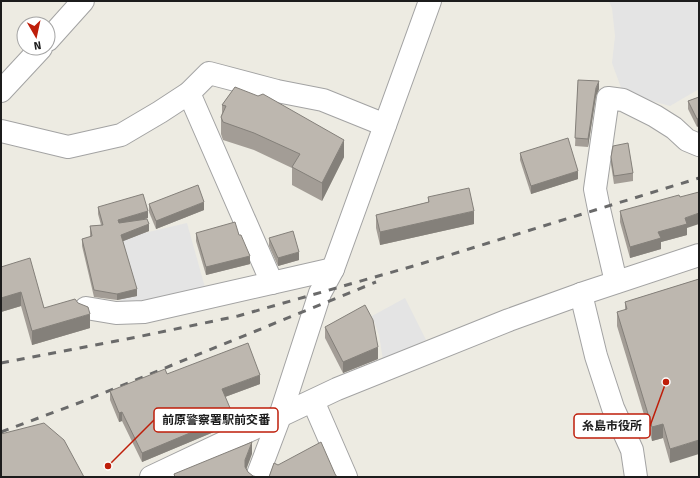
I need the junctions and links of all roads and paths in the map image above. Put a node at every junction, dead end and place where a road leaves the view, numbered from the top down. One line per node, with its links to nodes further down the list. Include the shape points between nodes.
1 (83, 1): 3 (street)
2 (430, 1): 7 (street)
3 (56, 31)
4 (34, 56): 5 (street)
5 (1, 91)
6 (190, 93): 7 (street, via 209,73 323,100); 8 (street, via 121,135 68,147); 13 (street)
7 (385, 125): 11 (street)
8 (1, 131)
9 (699, 145): 12 (street, via 687,140 655,116 623,100 608,98 595,189)
10 (699, 255): 12 (street)
11 (333, 269): 13 (street); 17 (street, via 320,293)
12 (616, 282): 14 (street)
13 (272, 283): 15 (street, via 144,312 116,313)
14 (581, 294): 16 (street, via 509,320); 21 (street, via 596,356 613,408 632,450)
15 (86, 308)
16 (313, 400): 17 (street); 20 (street)
17 (280, 416): 18 (street); 19 (street)
18 (151, 477)
19 (257, 477)
20 (346, 477)
21 (636, 477)

